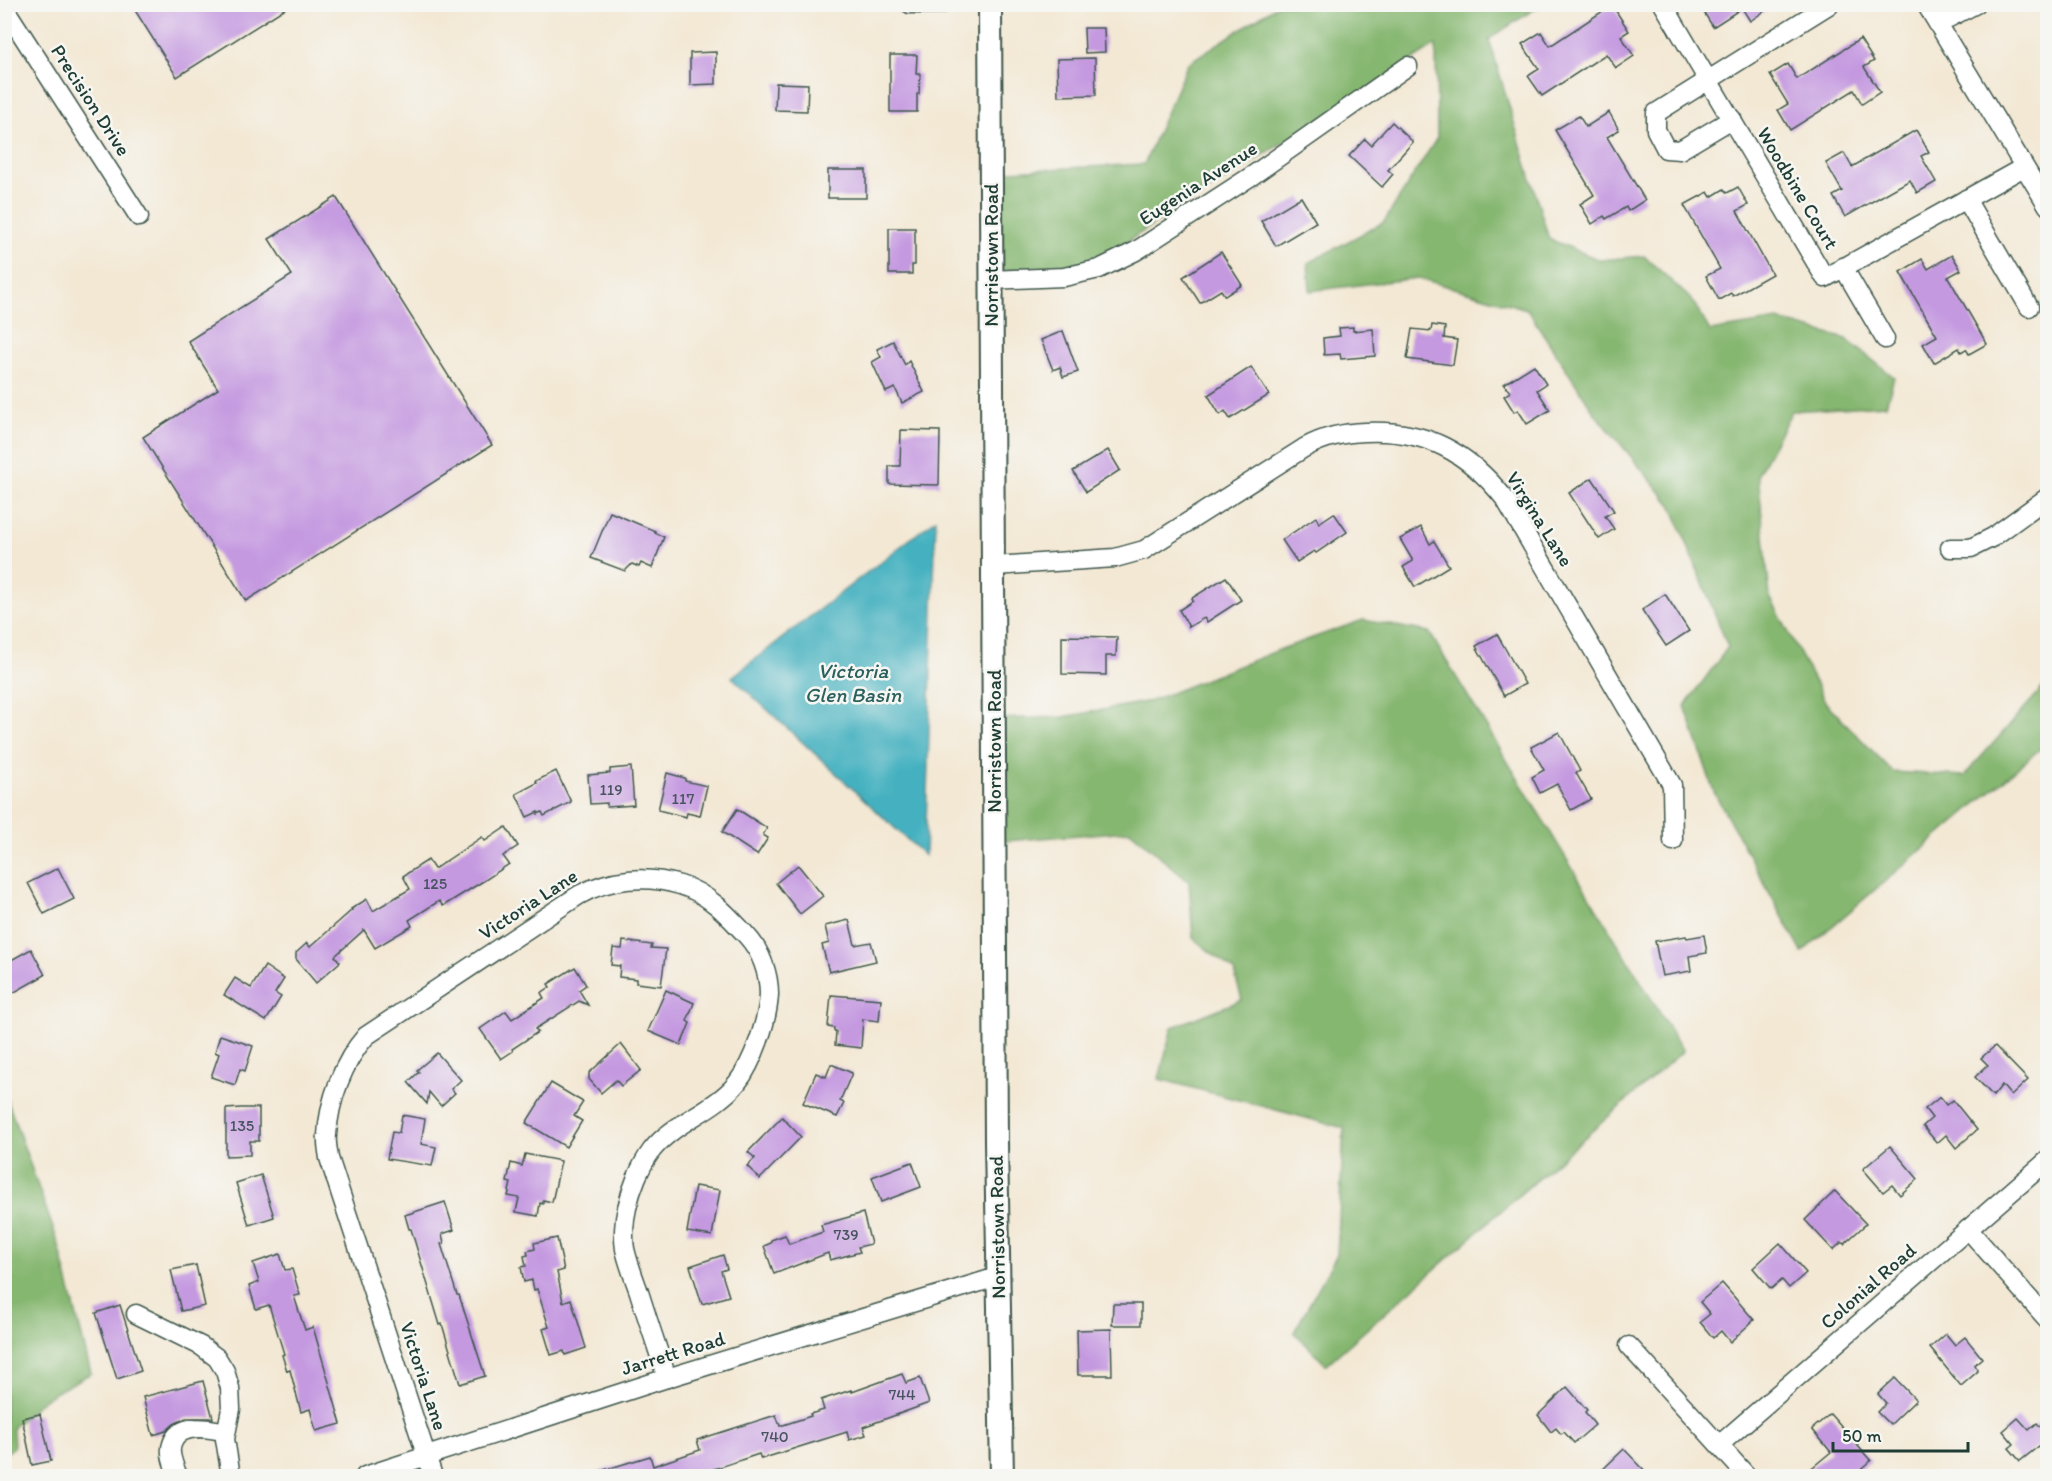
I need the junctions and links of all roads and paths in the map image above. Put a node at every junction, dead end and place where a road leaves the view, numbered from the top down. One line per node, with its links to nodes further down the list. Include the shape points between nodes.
1 (910, 4): 2 (street)
2 (941, 4)
3 (990, 4): 18 (main road, Norristown Road)
4 (1663, 4): 11 (street, Woodbine Court)
5 (1830, 4): 11 (street)
6 (1926, 4): 9 (street)
7 (1976, 4): 9 (street)
8 (4, 7): 16 (street, Precision Drive)
9 (1939, 23): 13 (street)
10 (1408, 66): 18 (street, Eugenia Avenue, via 1253,175 1136,250 1099,269 1064,277)
11 (1708, 80): 12 (street, Woodbine Court); 12 (street, via 1656,113 1656,130 1666,149 1680,150)
12 (1732, 119): 17 (street, Woodbine Court, via 1825,278)
13 (2024, 167): 14 (street, Woodbine Court); 15 (street)
14 (1966, 199): 17 (street, Woodbine Court); 19 (street)
15 (2048, 206)
16 (139, 217)
17 (1843, 267): 20 (street)
18 (990, 280): 23 (main road, Norristown Road)
19 (2029, 306)
20 (1885, 339)
21 (2048, 497): 22 (street, via 1993,537 1971,548)
22 (1950, 548)
23 (994, 567): 24 (street, Virgina Lane, via 1115,558 1144,550 1323,438 1380,431 1410,434 1441,444 1472,463 1505,499 1672,784); 27 (main road, Norristown Road)
24 (1673, 841)
25 (2048, 1160): 26 (street, Colonial Road)
26 (1968, 1229): 29 (street); 33 (street, Colonial Road)
27 (997, 1277): 31 (street, Jarrett Road); 39 (main road, Norristown Road)
28 (136, 1314): 32 (street, via 217,1358 230,1388)
29 (2048, 1320)
30 (1629, 1346): 33 (street)
31 (667, 1378): 34 (street, Jarrett Road); 34 (street, Victoria Lane, via 625,1247 626,1210 652,1150 736,1083 748,1065 756,1049 769,994 756,946 722,909 683,886 658,879 628,880 601,885 579,895 366,1036 356,1047 335,1095 327,1136 329,1158)
32 (226, 1431): 35 (street, via 195,1427 181,1433 172,1443 171,1452); 36 (street)
33 (1719, 1445): 40 (street)
34 (427, 1456): 37 (street, Jarrett Road); 38 (street, Victoria Lane)
35 (178, 1476)
36 (231, 1476)
37 (365, 1476)
38 (433, 1476)
39 (1002, 1476)
40 (1747, 1476)

